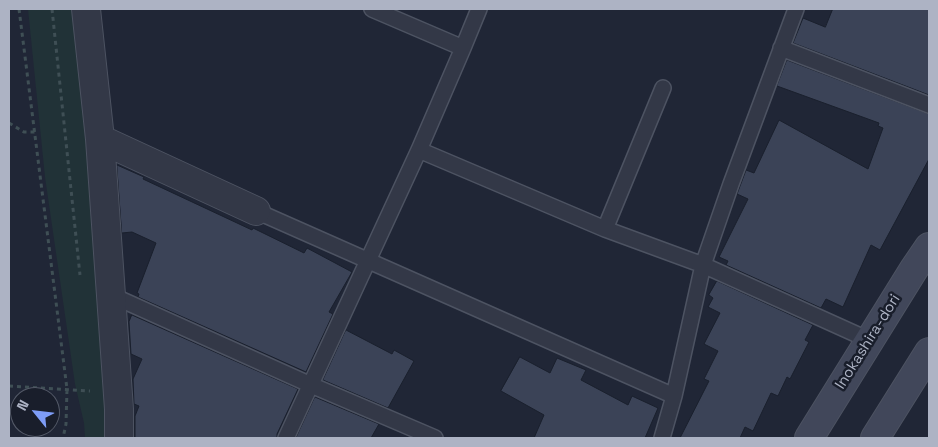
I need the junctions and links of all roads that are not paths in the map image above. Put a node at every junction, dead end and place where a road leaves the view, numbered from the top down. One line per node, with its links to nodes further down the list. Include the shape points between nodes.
1 (86, 9): 9 (street)
2 (372, 9): 5 (lane)
3 (479, 9): 5 (lane)
4 (796, 9): 6 (lane)
5 (463, 48): 10 (lane)
6 (781, 48): 8 (lane); 15 (lane)
7 (663, 88): 12 (lane)
8 (929, 105)
9 (100, 139): 11 (street); 16 (street)
10 (419, 150): 12 (lane); 14 (lane)
11 (256, 211): 14 (lane)
12 (605, 229): 15 (lane)
13 (929, 247): 17 (main road, Inokashira-dori)
14 (368, 261): 19 (lane); 20 (lane)
15 (704, 265): 17 (lane); 20 (lane)
16 (111, 296): 19 (lane); 21 (street)
17 (869, 340): 25 (main road, Inokashira-dori)
18 (929, 352): 26 (main road)
19 (312, 385): 22 (lane); 23 (lane)
20 (674, 396): 24 (lane)
21 (119, 438)
22 (286, 438)
23 (435, 438)
24 (662, 438)
25 (809, 438)
26 (875, 438)

